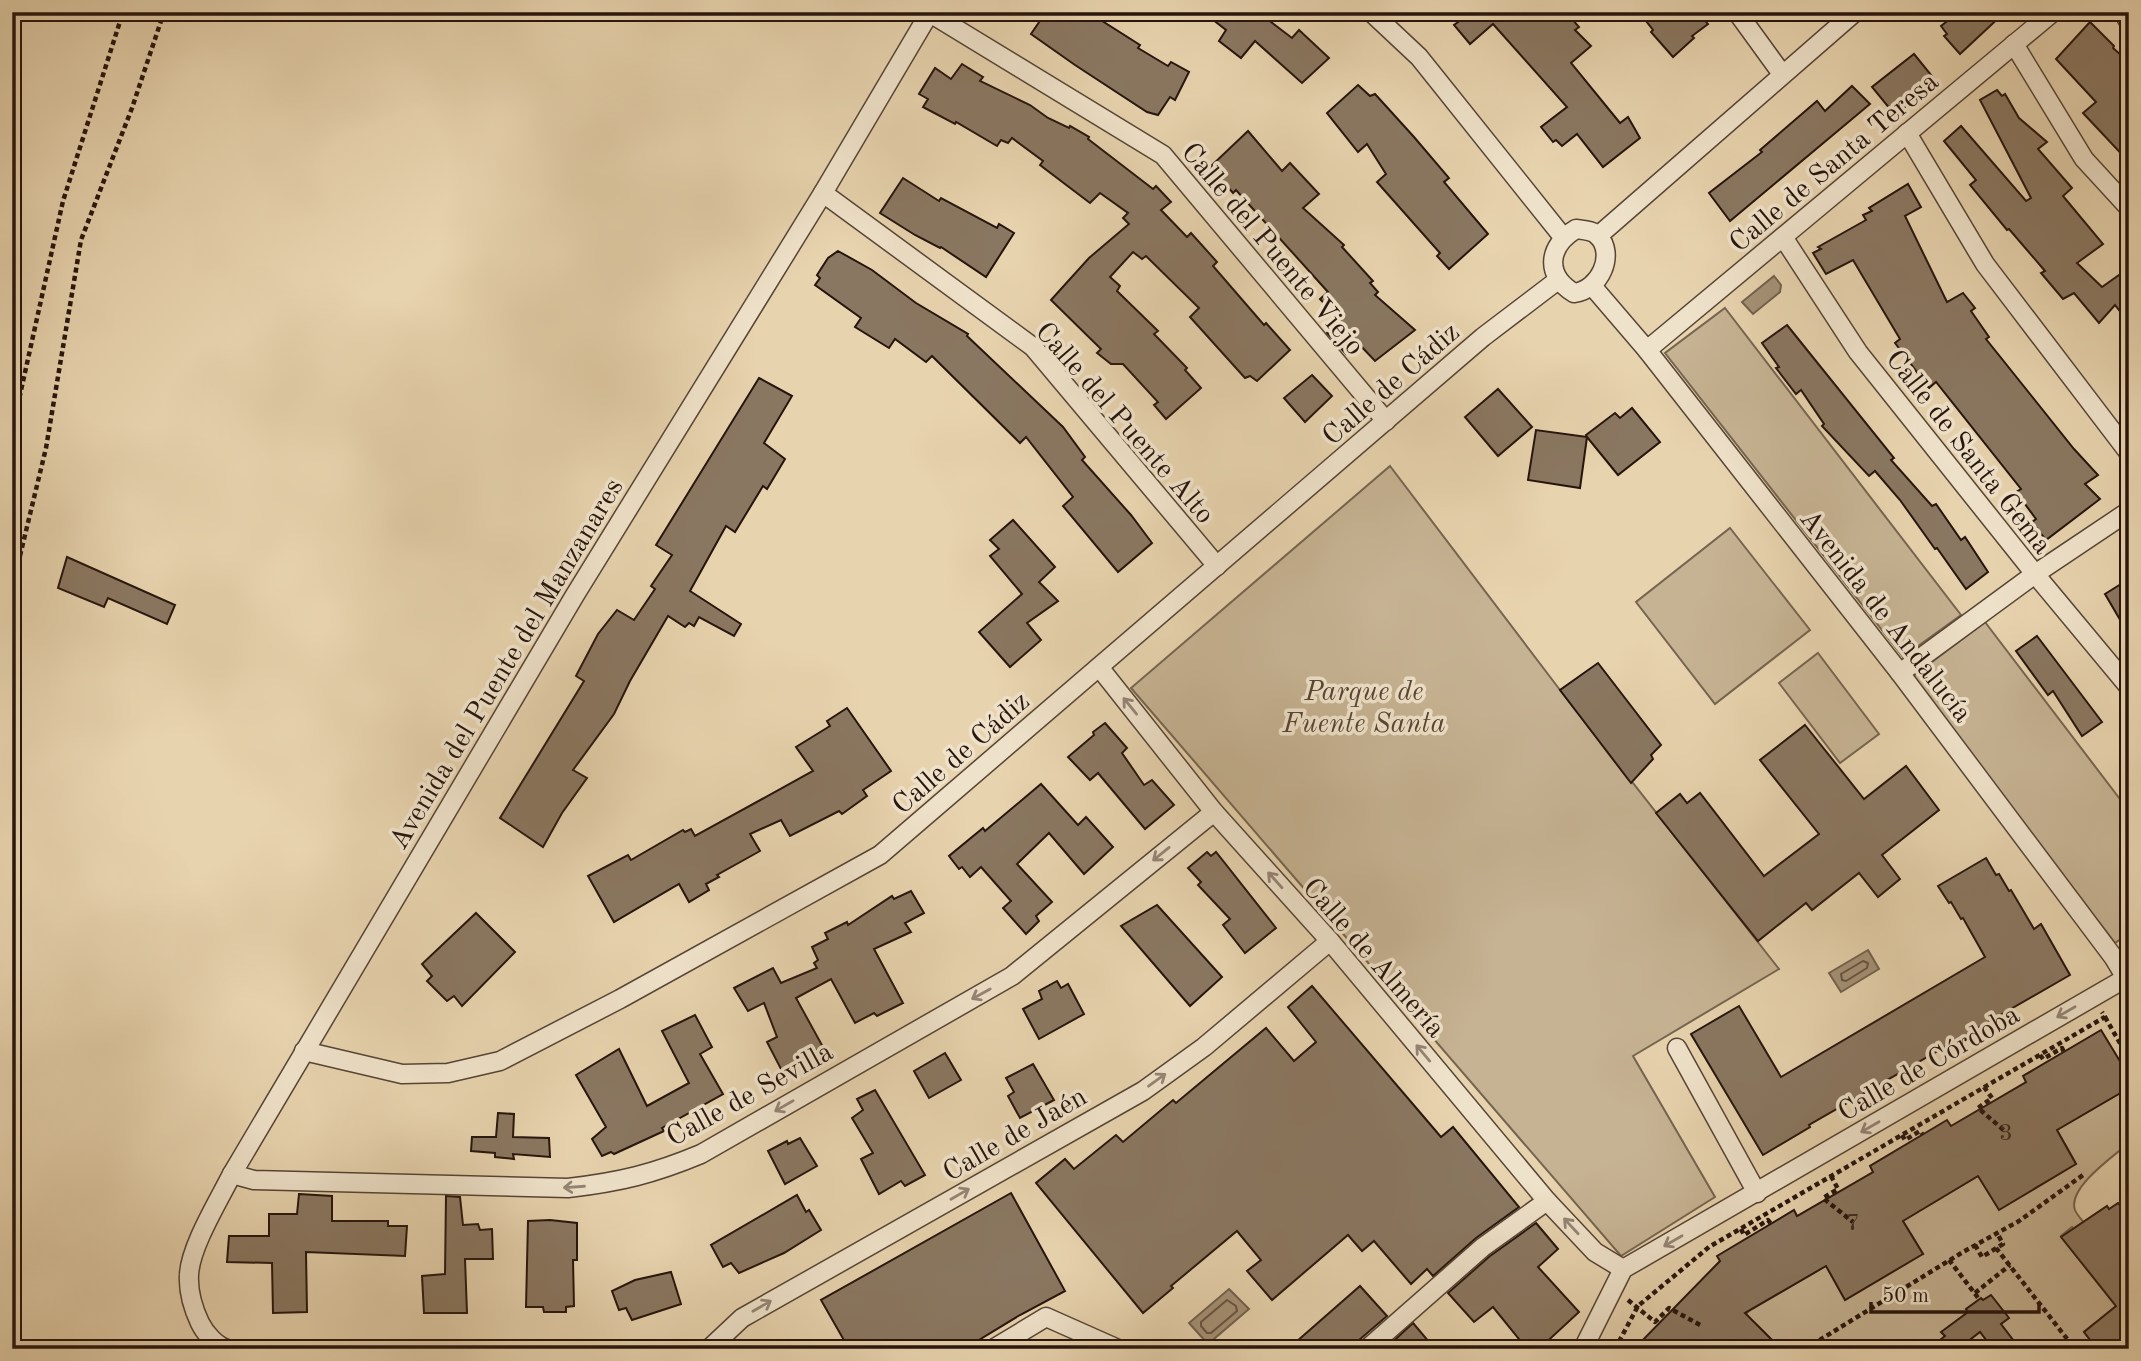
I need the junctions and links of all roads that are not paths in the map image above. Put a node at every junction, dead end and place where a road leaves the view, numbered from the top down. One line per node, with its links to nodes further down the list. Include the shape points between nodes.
1 (1371, 12): 14 (street, via 1419,57)
2 (1737, 12): 9 (street)
3 (1855, 12): 9 (street)
4 (2053, 12): 8 (street, Calle de Santa Teresa)
5 (2123, 12): 7 (street)
6 (930, 13): 11 (street, Avenida del Puente del Manzanares); 19 (street, Calle del Puente Viejo, via 1163,155)
7 (2129, 22)
8 (2014, 44): 10 (street, Calle de Santa Teresa); 12 (street, via 2084,159)
9 (1782, 74): 13 (street)
10 (1907, 133): 15 (street, Calle de Santa Teresa); 20 (street, via 1985,264)
11 (822, 193): 22 (street, Calle del Puente Alto, via 1033,347); 32 (street, Avenida del Puente del Manzanares)
12 (2129, 208)
13 (1598, 236): 14 (street, via 1576,229); 17 (street, via 1605,249 1605,263)
14 (1563, 237): 16 (street, via 1553,258)
15 (1783, 237): 18 (street, Calle de Santa Teresa); 23 (street, Calle de Santa Gema, via 1858,352)
16 (1558, 280): 17 (street, via 1574,293); 19 (street, Calle de Cádiz)
17 (1593, 287): 18 (street, Avenida de Andalucía)
18 (1647, 351): 25 (street, Avenida de Andalucía)
19 (1386, 421): 22 (street, Calle de Cádiz)
20 (2129, 453)
21 (2129, 511): 23 (street)
22 (1217, 566): 24 (street, Calle de Cádiz)
23 (2035, 574): 25 (street); 26 (street, Calle de Santa Gema)
24 (1099, 667): 27 (street, Calle de Almería, one-way to 24); 32 (street, Calle de Cádiz, via 880,855 500,1062 448,1073 402,1074)
25 (1900, 673): 29 (street, Avenida de Andalucía)
26 (2129, 687)
27 (1214, 812): 28 (street, Calle de Almería, one-way to 27); 33 (street, Calle de Sevilla, one-way to 33, via 1012,976 701,1154 660,1171 568,1188 254,1180)
28 (1330, 941): 35 (street, Calle de Almería, one-way to 28); 38 (street, Calle de Jaén, one-way to 28, via 742,1318 1143,1091 1204,1047)
29 (2121, 953): 30 (street, Avenida de Andalucía)
30 (2127, 981): 34 (street, Calle de Córdoba, one-way to 34)
31 (1677, 1048): 34 (street)
32 (303, 1051): 33 (street, Avenida del Puente del Manzanares)
33 (232, 1174): 37 (street, Avenida del Puente del Manzanares, via 199,1240 188,1274 191,1304 202,1328)
34 (1757, 1193): 36 (street, Calle de Córdoba, one-way to 36)
35 (1547, 1201): 36 (street, Calle de Almería, one-way to 35, via 1595,1252); 41 (street, via 1483,1247)
36 (1623, 1269): 42 (street)
37 (227, 1349)
38 (709, 1349)
39 (993, 1349): 40 (street, via 1046,1317)
40 (1118, 1349)
41 (1367, 1349)
42 (1583, 1349)

